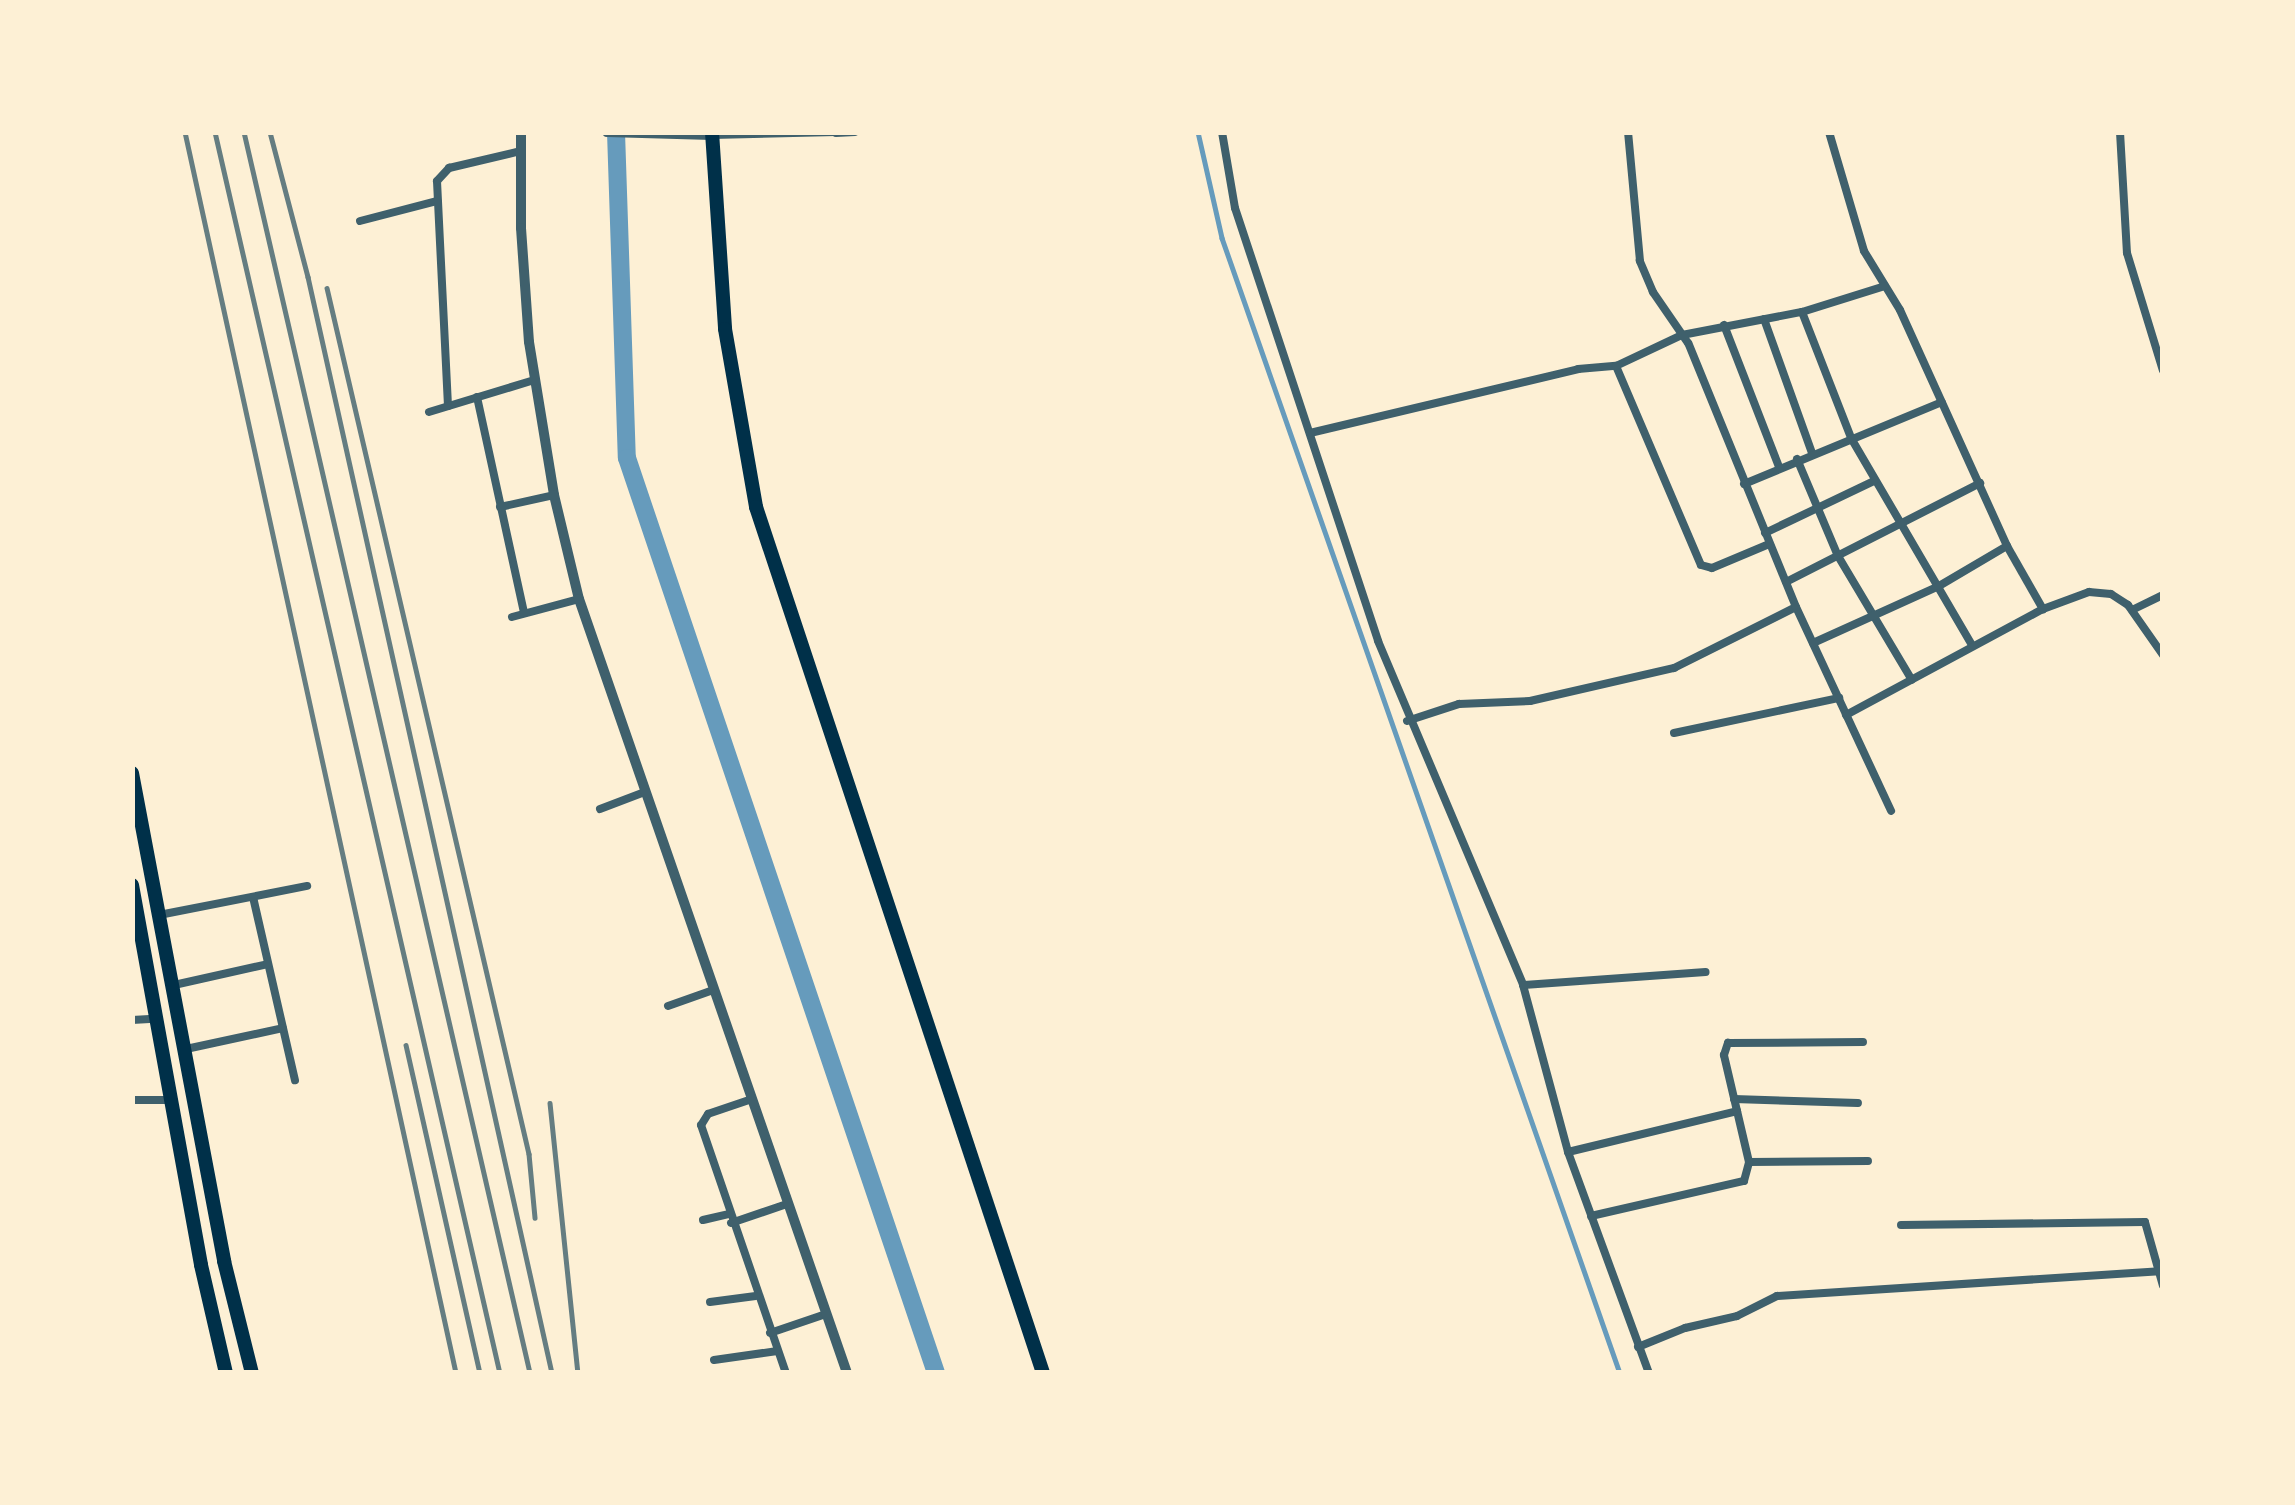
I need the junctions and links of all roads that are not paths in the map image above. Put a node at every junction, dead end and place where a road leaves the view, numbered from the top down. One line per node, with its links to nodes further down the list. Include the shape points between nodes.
1 (521, 132): 10 (street)
2 (607, 132): 9 (street)
3 (836, 132): 4 (street); 9 (street)
4 (855, 132)
5 (1222, 132): 25 (street, via 1235,208)
6 (1628, 132): 17 (street, via 1640,261)
7 (1829, 132): 13 (street, via 1859,239)
8 (2120, 132): 19 (street, via 2127,253)
9 (712, 134): 107 (main road, via 728,351 756,507)
10 (521, 152): 11 (street, via 443,171); 20 (street)
11 (437, 201): 12 (street); 23 (street)
12 (360, 221)
13 (1885, 286): 14 (street); 22 (street)
14 (1802, 312): 15 (street); 26 (street)
15 (1764, 319): 16 (street); 27 (street)
16 (1724, 325): 17 (street); 29 (street)
17 (1682, 334): 18 (street); 32 (street)
18 (1616, 366): 25 (street); 38 (street, via 1701,565 1712,568)
19 (2163, 371)
20 (534, 380): 21 (street); 33 (street)
21 (477, 398): 23 (street); 34 (street)
22 (1942, 402): 26 (street); 31 (street)
23 (448, 406): 24 (street)
24 (429, 412)
25 (1310, 433): 57 (street)
26 (1850, 438): 27 (street); 30 (street)
27 (1812, 454): 28 (street)
28 (1796, 460): 29 (street); 35 (street)
29 (1779, 467): 32 (street)
30 (1874, 481): 35 (street); 36 (street)
31 (1980, 483): 36 (street); 39 (street)
32 (1744, 484): 37 (street)
33 (554, 495): 34 (street); 44 (street)
34 (500, 507): 48 (street)
35 (1815, 510): 37 (street); 40 (street)
36 (1899, 526): 40 (street); 42 (street)
37 (1765, 533): 38 (street)
38 (1769, 544): 41 (street)
39 (2007, 546): 42 (street); 46 (street)
40 (1838, 556): 41 (street); 49 (street)
41 (1786, 582): 45 (street)
42 (1939, 586): 49 (street); 52 (street)
43 (2163, 595): 47 (street)
44 (579, 599): 48 (street); 60 (street)
45 (1796, 607): 51 (street); 57 (street, via 1674,668 1529,701 1459,704)
46 (2043, 609): 47 (street, via 2098,591); 52 (street)
47 (2132, 610): 53 (street)
48 (524, 613): 50 (street)
49 (1874, 614): 51 (street); 54 (street)
50 (512, 616)
51 (1813, 643): 55 (street)
52 (1972, 645): 54 (street)
53 (2163, 656)
54 (1912, 680): 56 (street)
55 (1839, 698): 56 (street); 58 (street)
56 (1846, 715): 62 (street)
57 (1407, 721): 71 (street)
58 (1674, 733)
59 (132, 773): 66 (main road)
60 (642, 794): 61 (street); 72 (street)
61 (600, 809)
62 (1891, 811)
63 (132, 885): 67 (main road)
64 (308, 886): 65 (street)
65 (253, 897): 66 (street); 68 (street)
66 (159, 915): 70 (main road)
67 (137, 944): 74 (main road)
68 (268, 964): 70 (street); 76 (street)
69 (1706, 972): 71 (street)
70 (172, 985): 78 (main road)
71 (1523, 985): 86 (street)
72 (713, 990): 73 (street); 80 (street)
73 (668, 1006)
74 (157, 1019): 75 (street); 83 (main road)
75 (132, 1020)
76 (283, 1028): 78 (street); 79 (street)
77 (1863, 1042): 81 (street, via 1733,1040 1724,1055)
78 (184, 1049): 104 (main road)
79 (295, 1080)
80 (752, 1099): 89 (street); 91 (street, via 702,1120)
81 (1734, 1099): 84 (street); 85 (street)
82 (132, 1100): 83 (street)
83 (171, 1100): 103 (main road)
84 (1858, 1103)
85 (1737, 1112): 86 (street); 88 (street)
86 (1568, 1152): 90 (street)
87 (1868, 1161): 88 (street)
88 (1749, 1162): 90 (street, via 1737,1184)
89 (787, 1204): 91 (street); 98 (street)
90 (1591, 1216): 100 (street)
91 (729, 1219): 92 (street); 96 (street)
92 (703, 1220)
93 (1901, 1225): 94 (street, via 2136,1220 2150,1227)
94 (2159, 1271): 95 (street); 100 (street, via 1777,1296)
95 (2163, 1286)
96 (757, 1296): 97 (street); 99 (street)
97 (710, 1302)
98 (826, 1314): 99 (street); 106 (street)
99 (770, 1333): 101 (street)
100 (1639, 1347): 108 (street)
101 (777, 1351): 102 (street); 105 (street)
102 (714, 1360)
103 (226, 1373)
104 (252, 1373)
105 (785, 1373)
106 (847, 1373)
107 (1043, 1373)
108 (1649, 1373)

